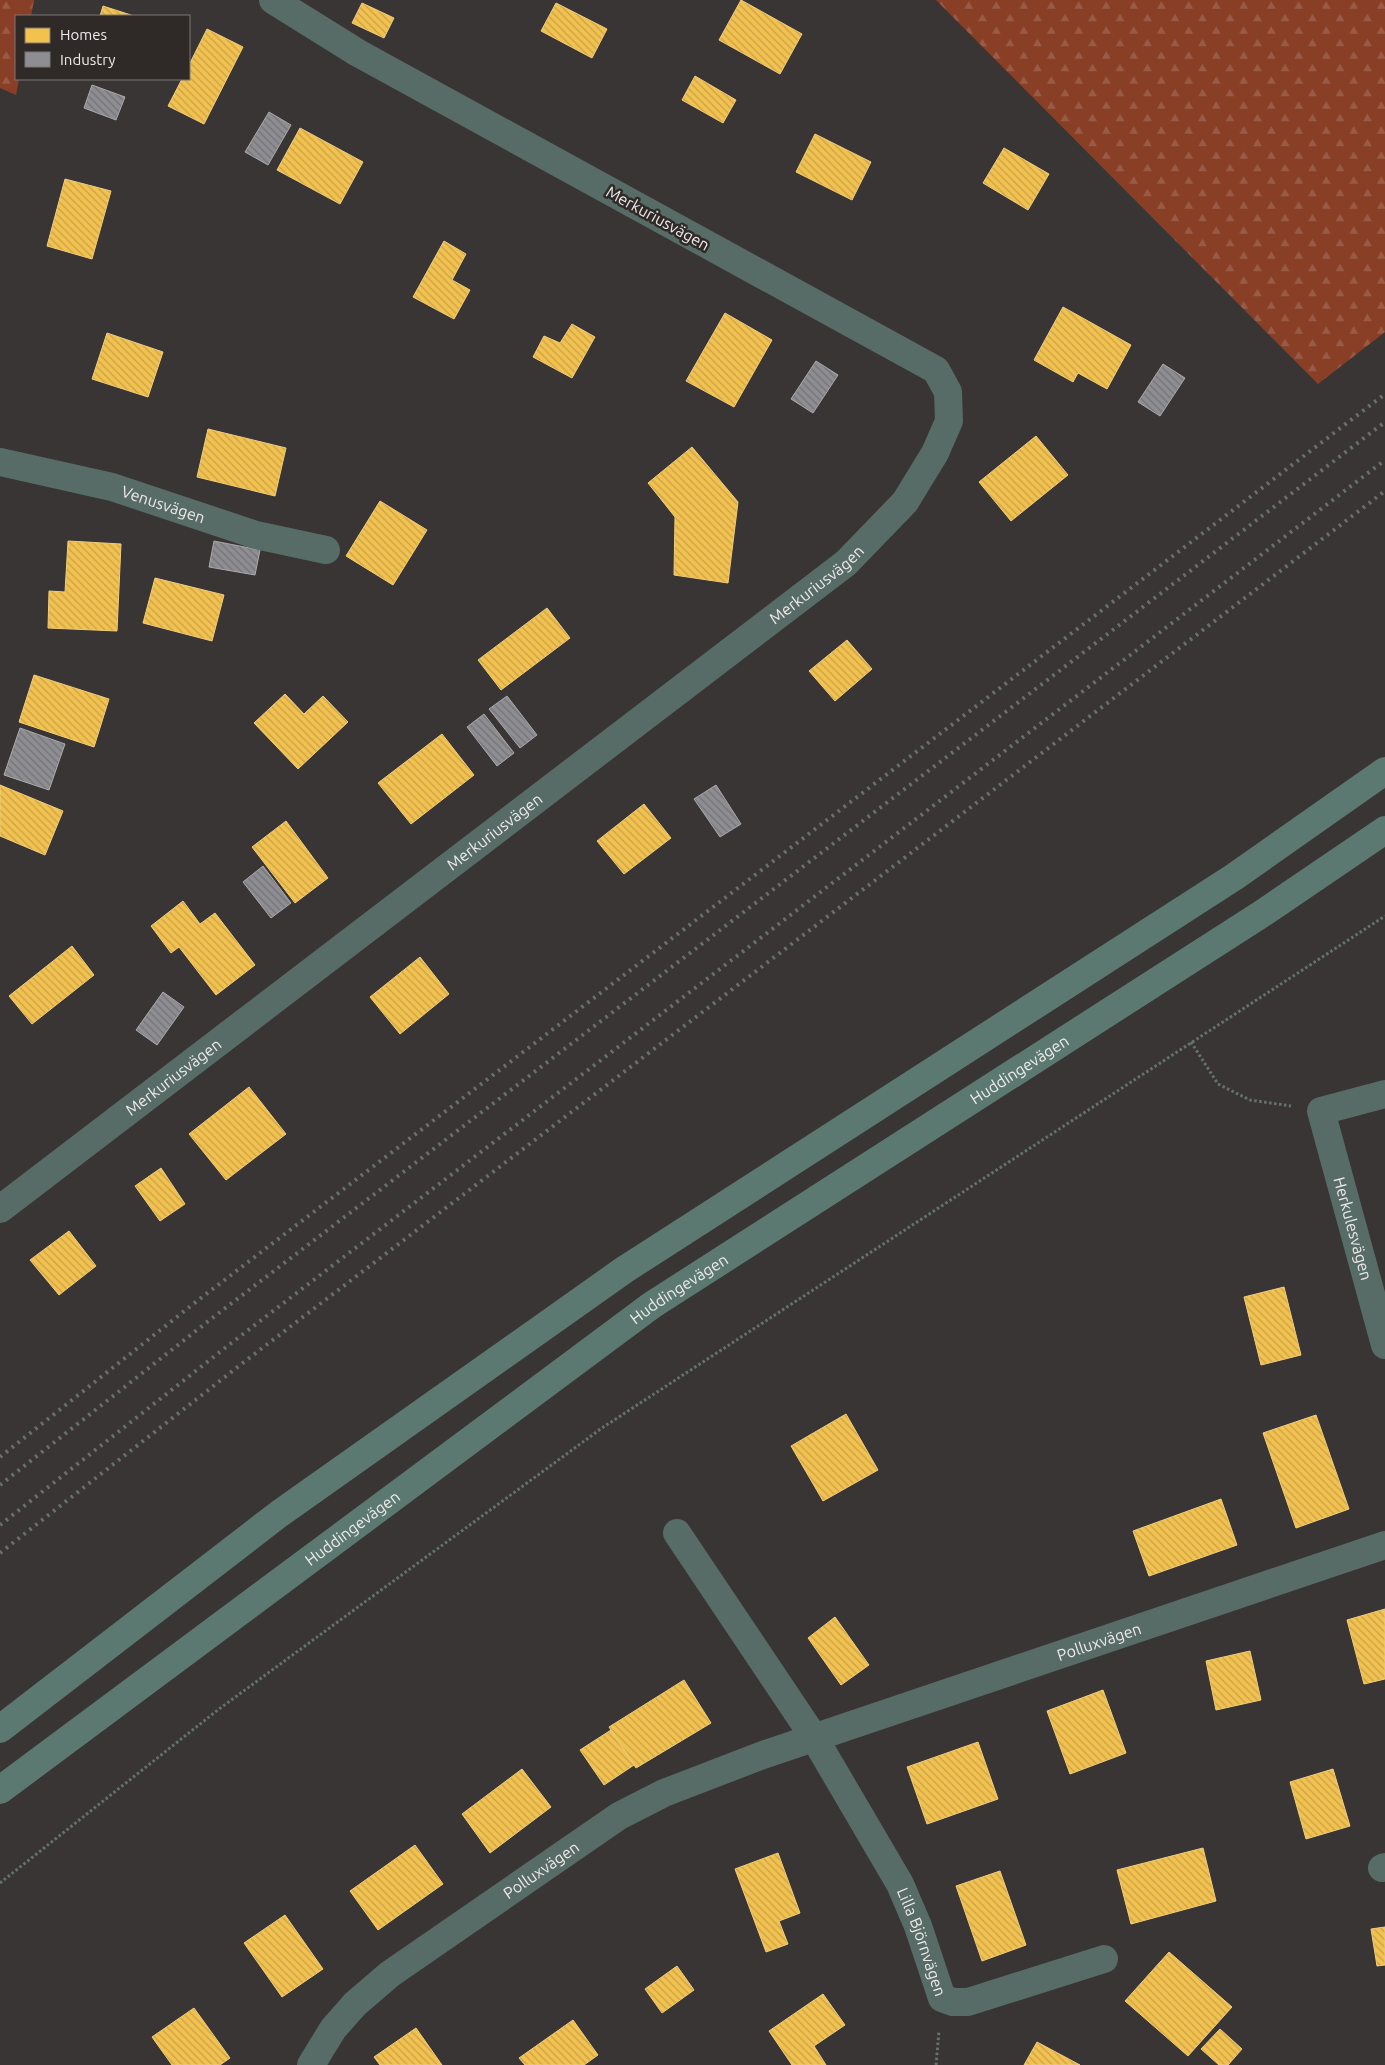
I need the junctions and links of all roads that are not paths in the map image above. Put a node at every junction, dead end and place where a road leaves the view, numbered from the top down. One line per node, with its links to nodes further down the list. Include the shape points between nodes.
1 (273, 0): 7 (street, Merkuriusvägen, via 358,53 936,370 948,392 949,420 935,453 905,502 846,563)
2 (0, 462): 3 (street, Venusvägen, via 112,487 256,535)
3 (326, 550)
4 (1385, 771): 11 (main road, via 1234,877 624,1270 279,1514)
5 (1385, 830): 13 (main road, Huddingevägen, via 1260,915 652,1305)
6 (1385, 1094): 8 (street, Herkulesvägen, via 1321,1111)
7 (0, 1209)
8 (1385, 1345)
9 (677, 1533): 12 (street)
10 (1385, 1545): 12 (street, Polluxvägen)
11 (0, 1729)
12 (815, 1739): 14 (street, Lilla Björnvägen, via 900,1884 942,1998 968,2002); 15 (street, Polluxvägen, via 672,1790 618,1816 390,1974 355,2004 333,2029)
13 (0, 1790)
14 (1104, 1958)
15 (311, 2065)

